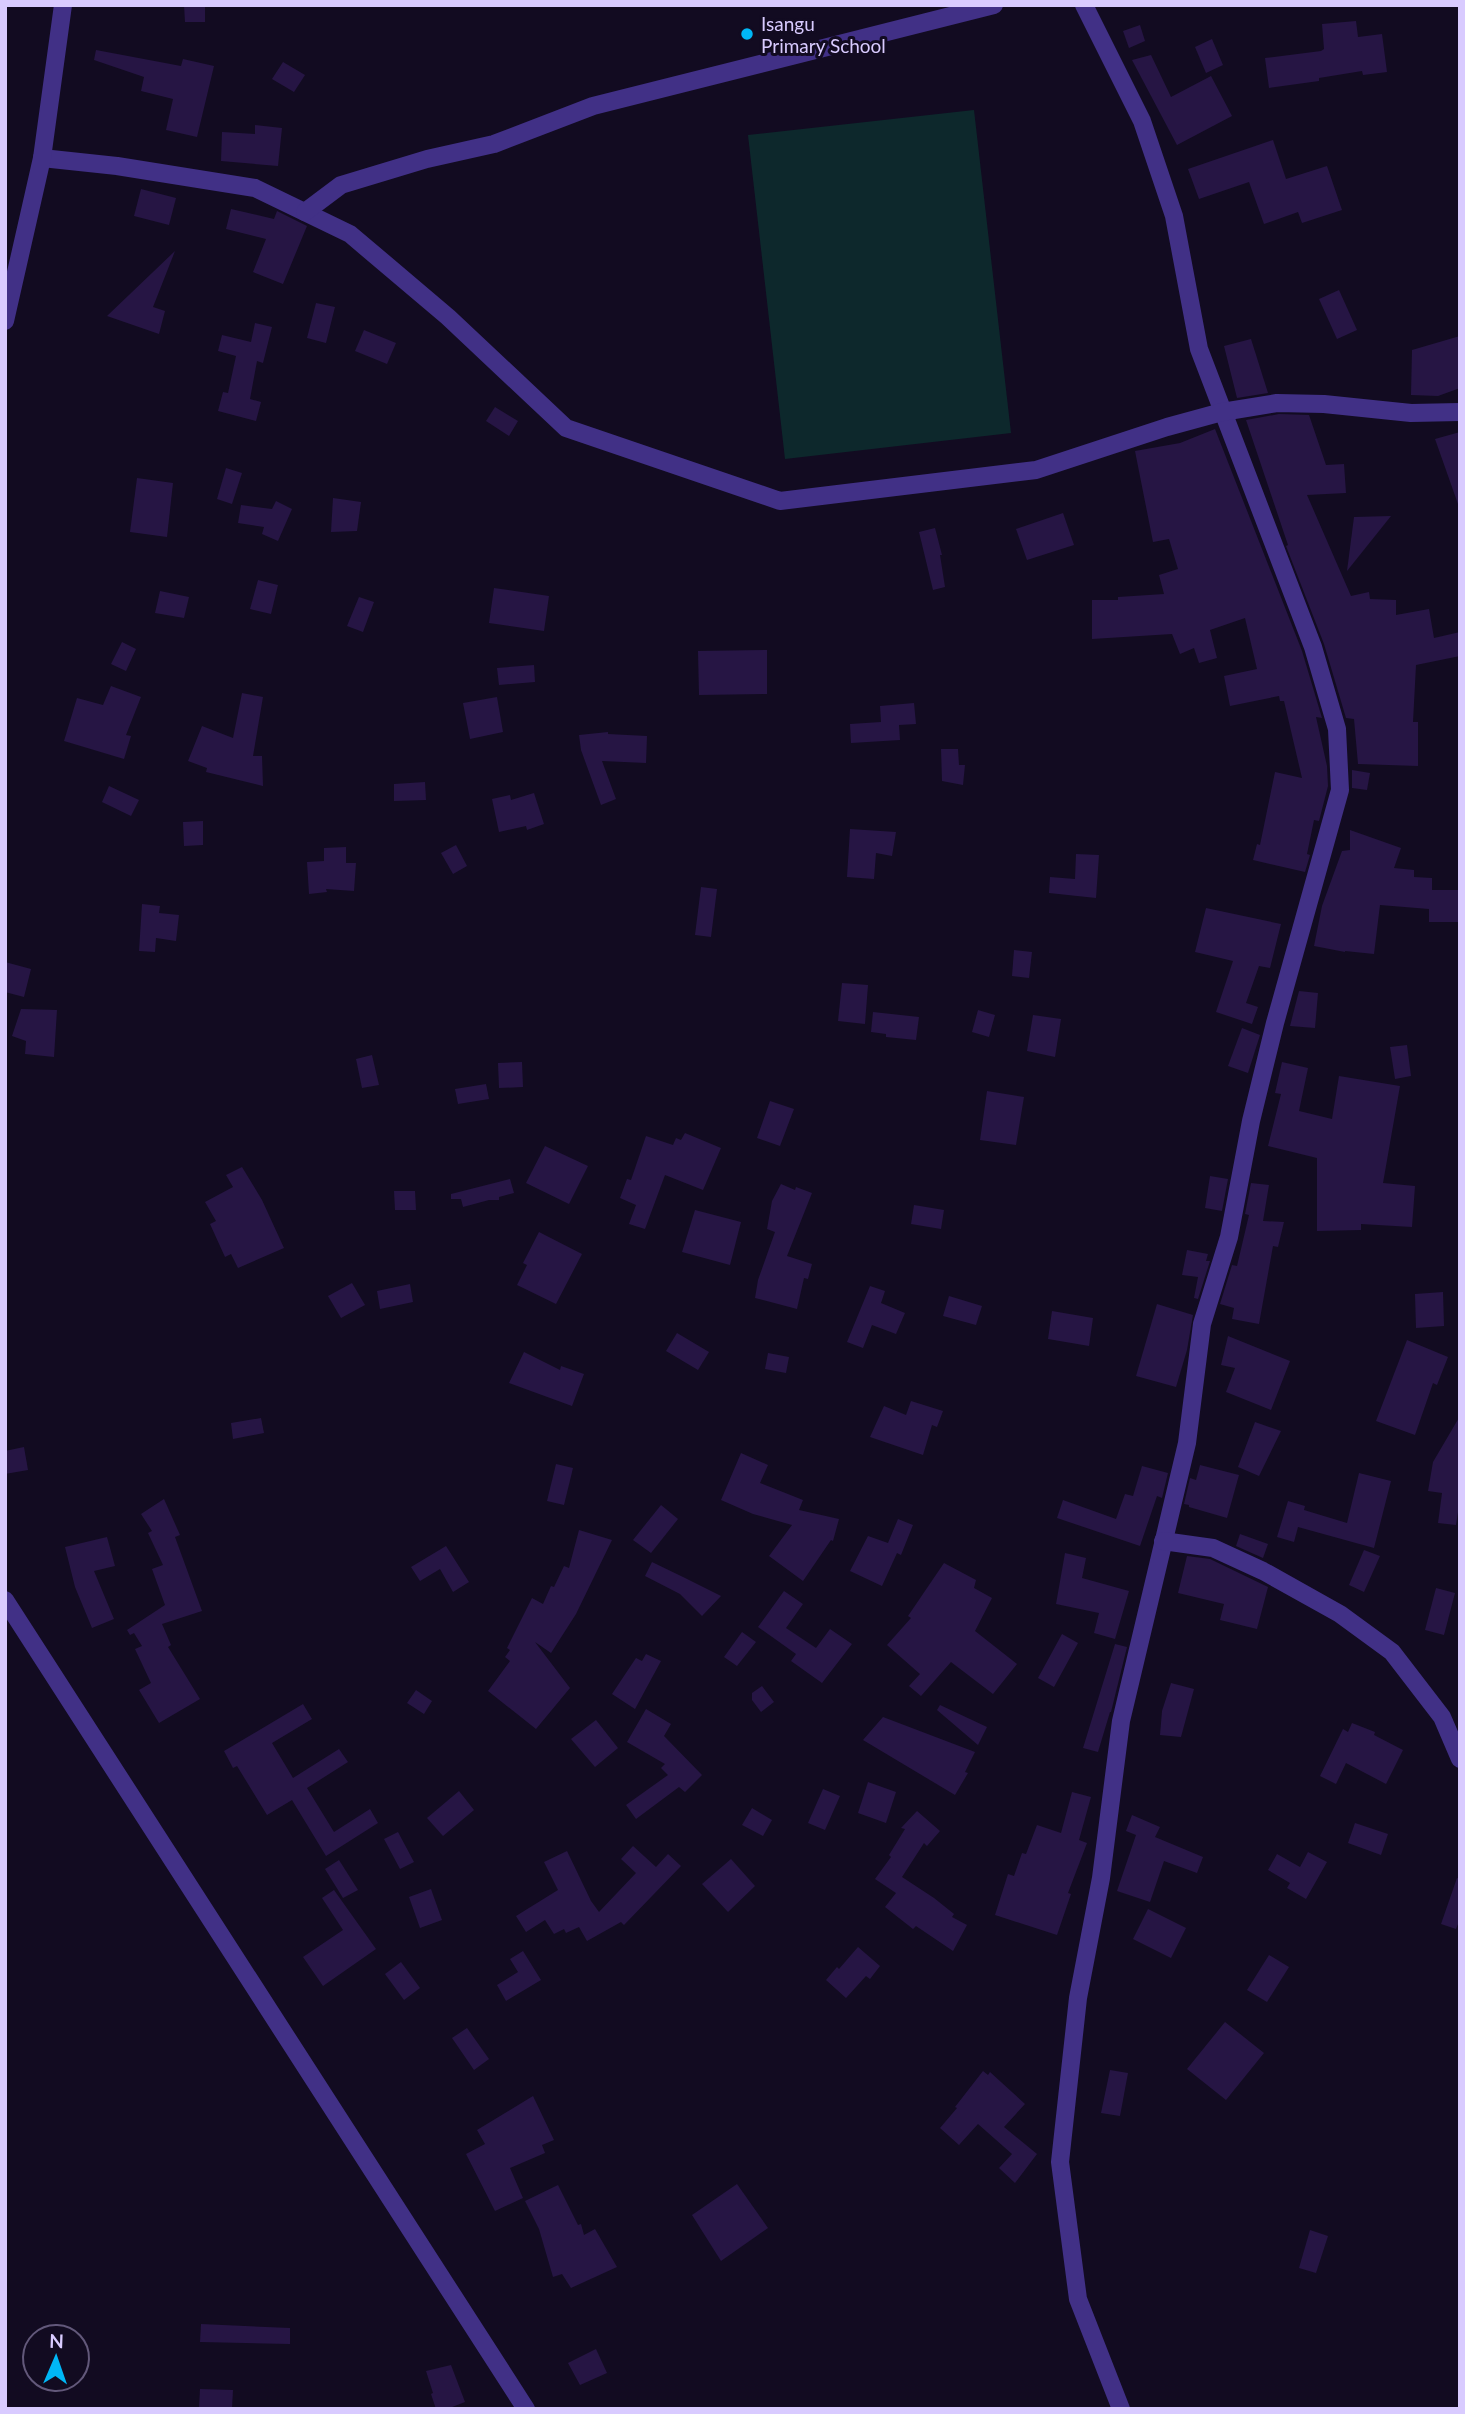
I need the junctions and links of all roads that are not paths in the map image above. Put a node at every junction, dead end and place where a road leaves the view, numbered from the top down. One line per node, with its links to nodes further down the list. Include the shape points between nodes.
1 (62, 5): 4 (street)
2 (994, 5): 5 (street, via 593,106 494,144 341,185)
3 (1084, 5): 7 (street, via 1142,121 1174,216 1199,349)
4 (43, 158): 5 (street, via 255,188); 6 (street)
5 (305, 212): 7 (street, via 350,234 448,317 566,428 780,501 1037,470)
6 (5, 321)
7 (1222, 412): 8 (street, via 1277,404); 9 (street, via 1313,648 1337,729 1340,790 1275,1023 1229,1237 1202,1324 1187,1443)
8 (1460, 412)
9 (1163, 1541): 11 (street, via 1213,1548 1263,1571 1339,1614 1392,1652 1442,1717); 13 (street, via 1121,1721 1101,1878 1078,1998 1060,2162 1078,2300)
10 (5, 1600): 12 (street)
11 (1460, 1759)
12 (526, 2409)
13 (1121, 2409)

